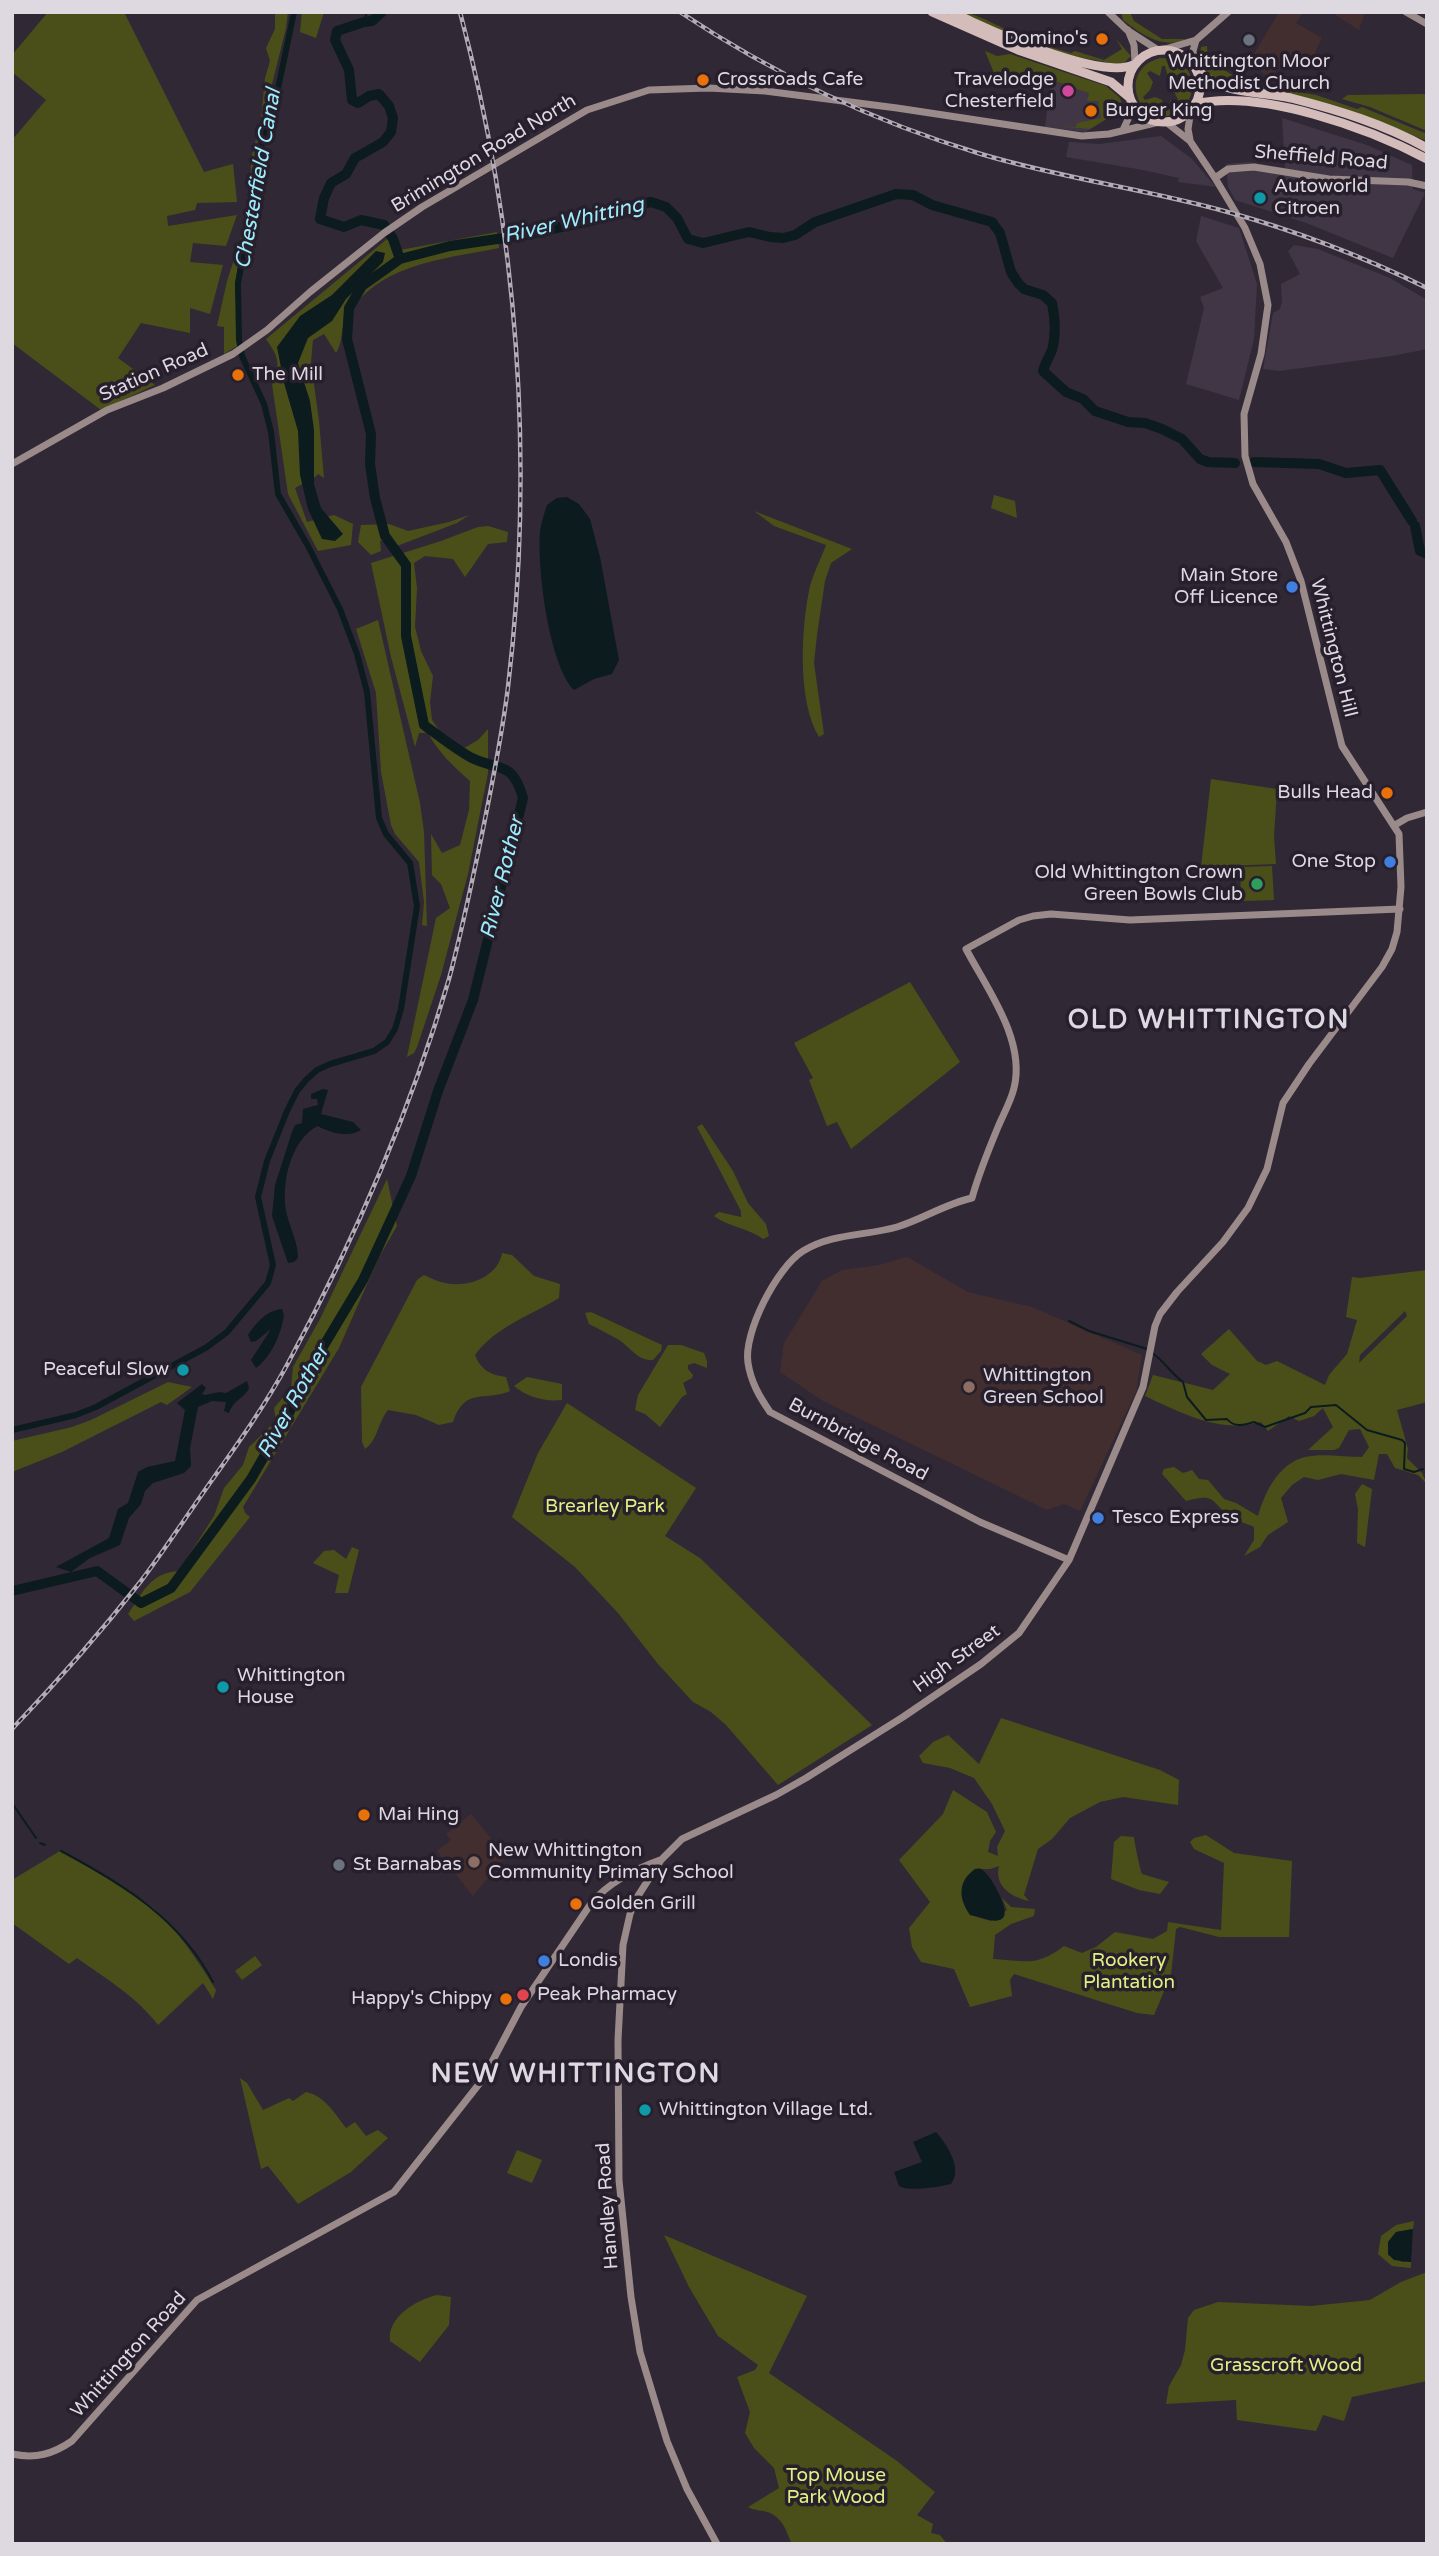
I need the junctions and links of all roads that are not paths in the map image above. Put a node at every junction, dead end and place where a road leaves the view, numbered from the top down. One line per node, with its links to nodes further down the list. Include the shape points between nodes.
1 (932, 12): 12 (highway, via 1007,46 1111,82)
2 (952, 12): 10 (highway, via 1031,46 1086,63 1113,69)
3 (1108, 12): 7 (main road)
4 (1228, 12): 8 (main road)
5 (1406, 12): 6 (main road)
6 (1427, 24)
7 (1127, 30): 9 (main road); 10 (main road, via 1134,45)
8 (1196, 40): 9 (main road); 11 (main road)
9 (1161, 50): 10 (highway, via 1149,52); 11 (highway, via 1184,56)
10 (1134, 64): 12 (highway, via 1127,86)
11 (1195, 68): 13 (highway, via 1200,85); 17 (highway, via 1220,87 1320,106 1371,122)
12 (1130, 99): 14 (highway, via 1146,117); 15 (main road, via 1130,115)
13 (1193, 107): 14 (highway, via 1179,118); 16 (main road, via 1188,129); 18 (highway, via 1219,99 1319,116)
14 (1163, 122): 15 (main road, Brimington Road North); 16 (main road)
15 (1123, 130): 21 (main road, Brimington Road North, via 1082,136 765,91 649,90 587,110 463,181 384,233)
16 (1191, 141): 19 (main road)
17 (1427, 148)
18 (1427, 159)
19 (1215, 178): 20 (main road, Sheffield Road, via 1228,170 1254,167 1329,179); 24 (main road, Whittington Hill, via 1245,228 1267,292 1265,333 1244,414 1249,474 1286,542 1301,581 1342,746)
20 (1427, 186)
21 (301, 300): 22 (main road, Station Road, via 233,354 107,411)
22 (12, 464)
23 (1427, 812): 24 (main road)
24 (1395, 825): 25 (main road, High Street, via 1402,858)
25 (1400, 909): 26 (main road, High Street, via 1392,948 1382,967 1283,1102 1267,1169 1248,1208 1160,1314 1143,1387); 26 (main road, Burnbridge Road, via 1130,920 1051,914 1019,920 966,949 1013,1043 1016,1072 1014,1089 972,1198 949,1203 894,1228 822,1242 787,1266 766,1300 748,1340 747,1362 770,1412 980,1522)
26 (1069, 1560): 27 (main road, High Street, via 1019,1633 981,1664 806,1778 682,1839)
27 (661, 1860): 28 (main road, High Street, via 603,1890 521,2007 483,2079 408,2178 394,2192); 30 (main road, Handley Road, via 636,1899 623,1945 618,2040 623,2231 650,2391 687,2488)
28 (341, 2222): 29 (main road, Whittington Road, via 197,2300 72,2441 49,2454)
29 (12, 2454)
30 (717, 2544)

